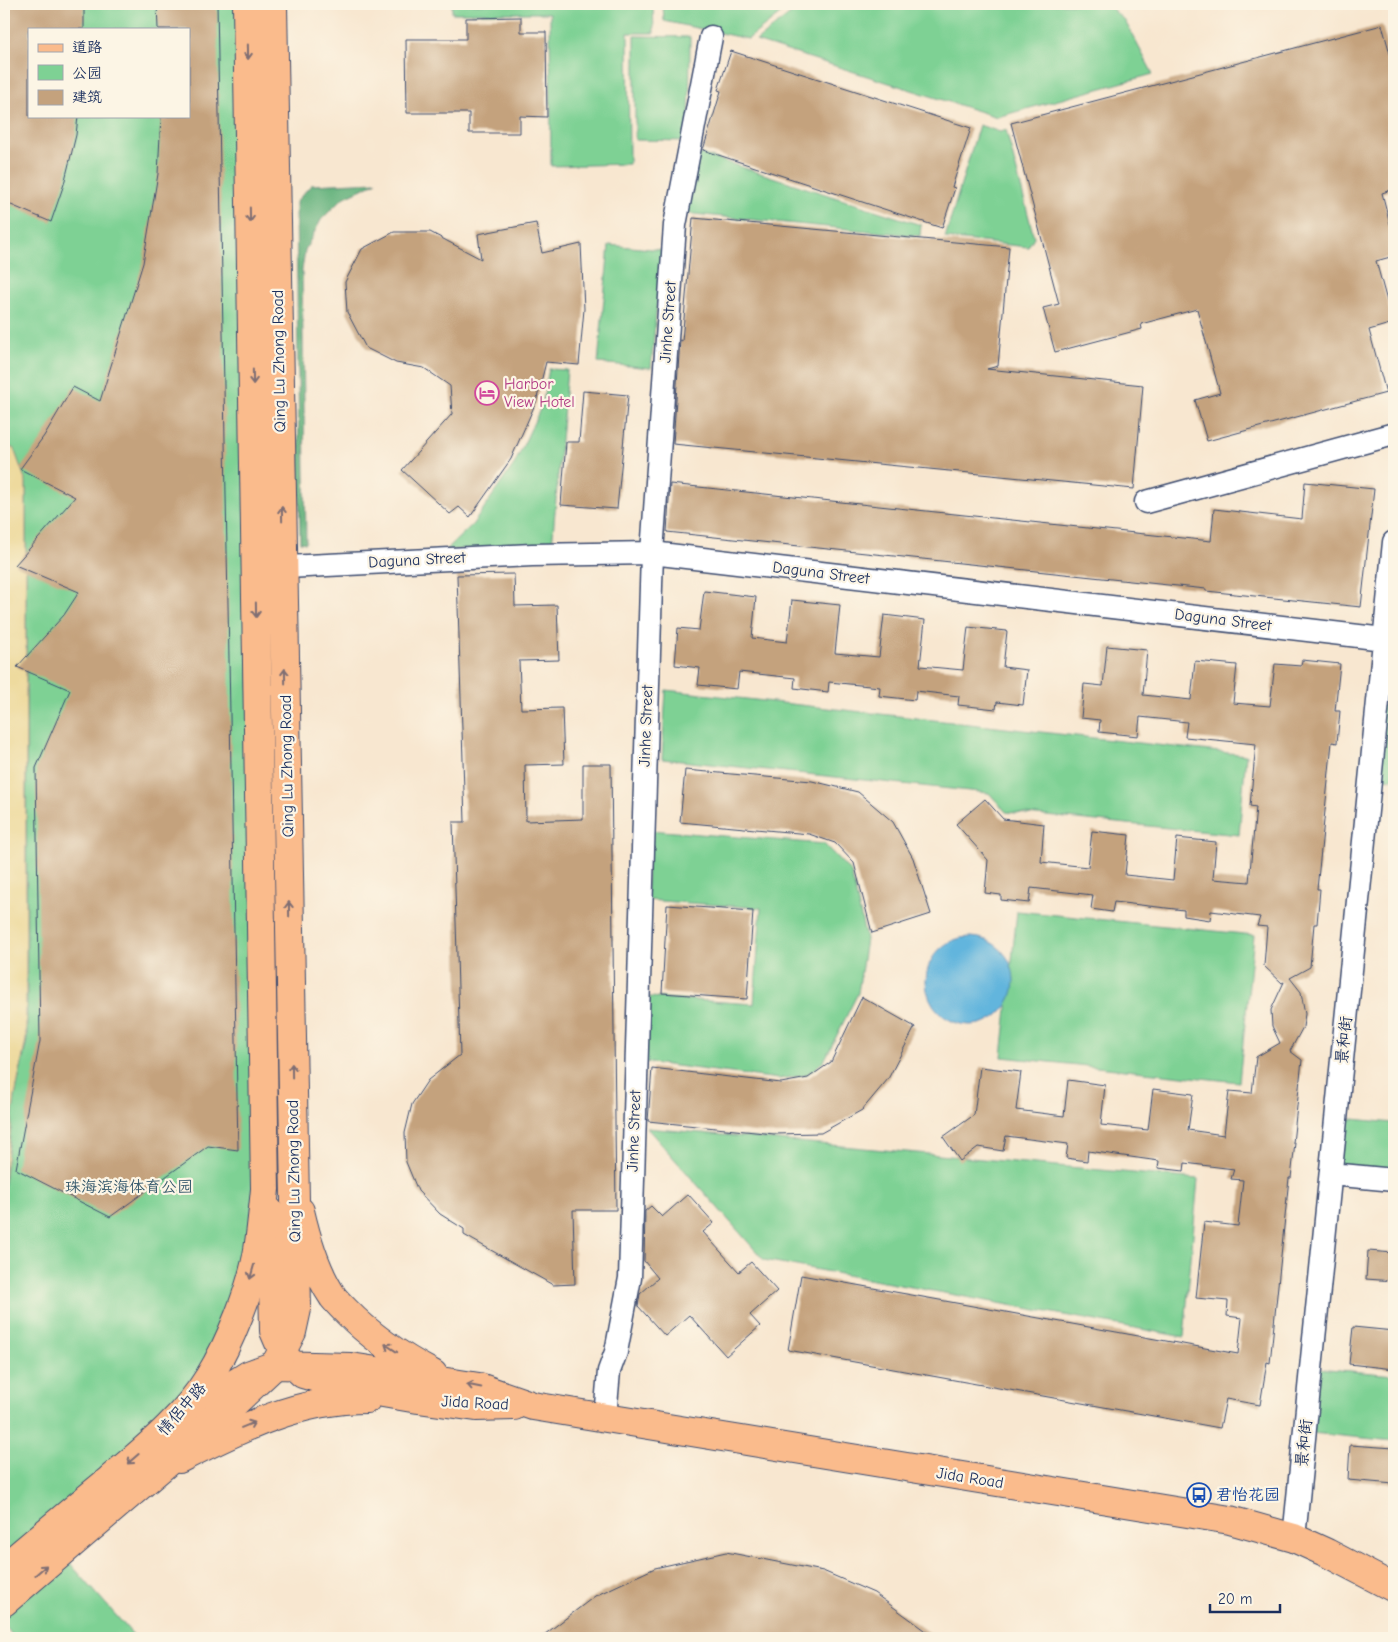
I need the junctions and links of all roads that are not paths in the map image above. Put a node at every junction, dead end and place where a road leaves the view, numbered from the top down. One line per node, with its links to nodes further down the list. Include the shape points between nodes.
1 (247, 4): 8 (main road, Qing Lu Zhong Road, one-way to 8)
2 (272, 4): 9 (main road, Qing Lu Zhong Road, one-way to 2)
3 (711, 37): 7 (street, Jinhe Street, via 675,225)
4 (1394, 434): 5 (street)
5 (1146, 502)
6 (1394, 542): 10 (street, 景和街)
7 (652, 553): 9 (street, Daguna Street, via 532,555); 10 (street, Daguna Street); 19 (street, Jinhe Street, via 630,1278 616,1352 609,1371)
8 (256, 568): 9 (street, Daguna Street); 13 (main road, Qing Lu Zhong Road, one-way to 13)
9 (283, 568): 14 (main road, Qing Lu Zhong Road, one-way to 9)
10 (1384, 639): 11 (street, 景和街)
11 (1331, 1174): 12 (street); 22 (street, 景和街)
12 (1394, 1180)
13 (265, 1190): 15 (main road, via 272,1229 274,1330); 20 (main road, 情侶中路, one-way to 20, via 258,1252 234,1328 209,1378)
14 (295, 1190): 15 (main road, Qing Lu Zhong Road, via 297,1309); 16 (main road, one-way to 14, via 387,1346 358,1324 334,1298 306,1239)
15 (284, 1361): 16 (main road, Jida Road, via 351,1367); 17 (main road, via 303,1374 348,1387); 20 (main road, via 229,1386); 21 (main road, Qing Lu Zhong Road)
16 (448, 1382): 18 (main road, Jida Road, one-way to 16, via 479,1387)
17 (418, 1399): 18 (main road, Jida Road, via 476,1406); 21 (main road, one-way to 17, via 246,1426 305,1407 341,1399)
18 (533, 1406): 19 (main road, Jida Road)
19 (605, 1417): 22 (main road, Jida Road, via 1230,1520)
20 (170, 1426): 23 (main road, 情侶中路, one-way to 23)
21 (157, 1470): 25 (main road, one-way to 21)
22 (1294, 1538): 24 (main road, Jida Road)
23 (4, 1568)
24 (1394, 1588)
25 (4, 1602)

